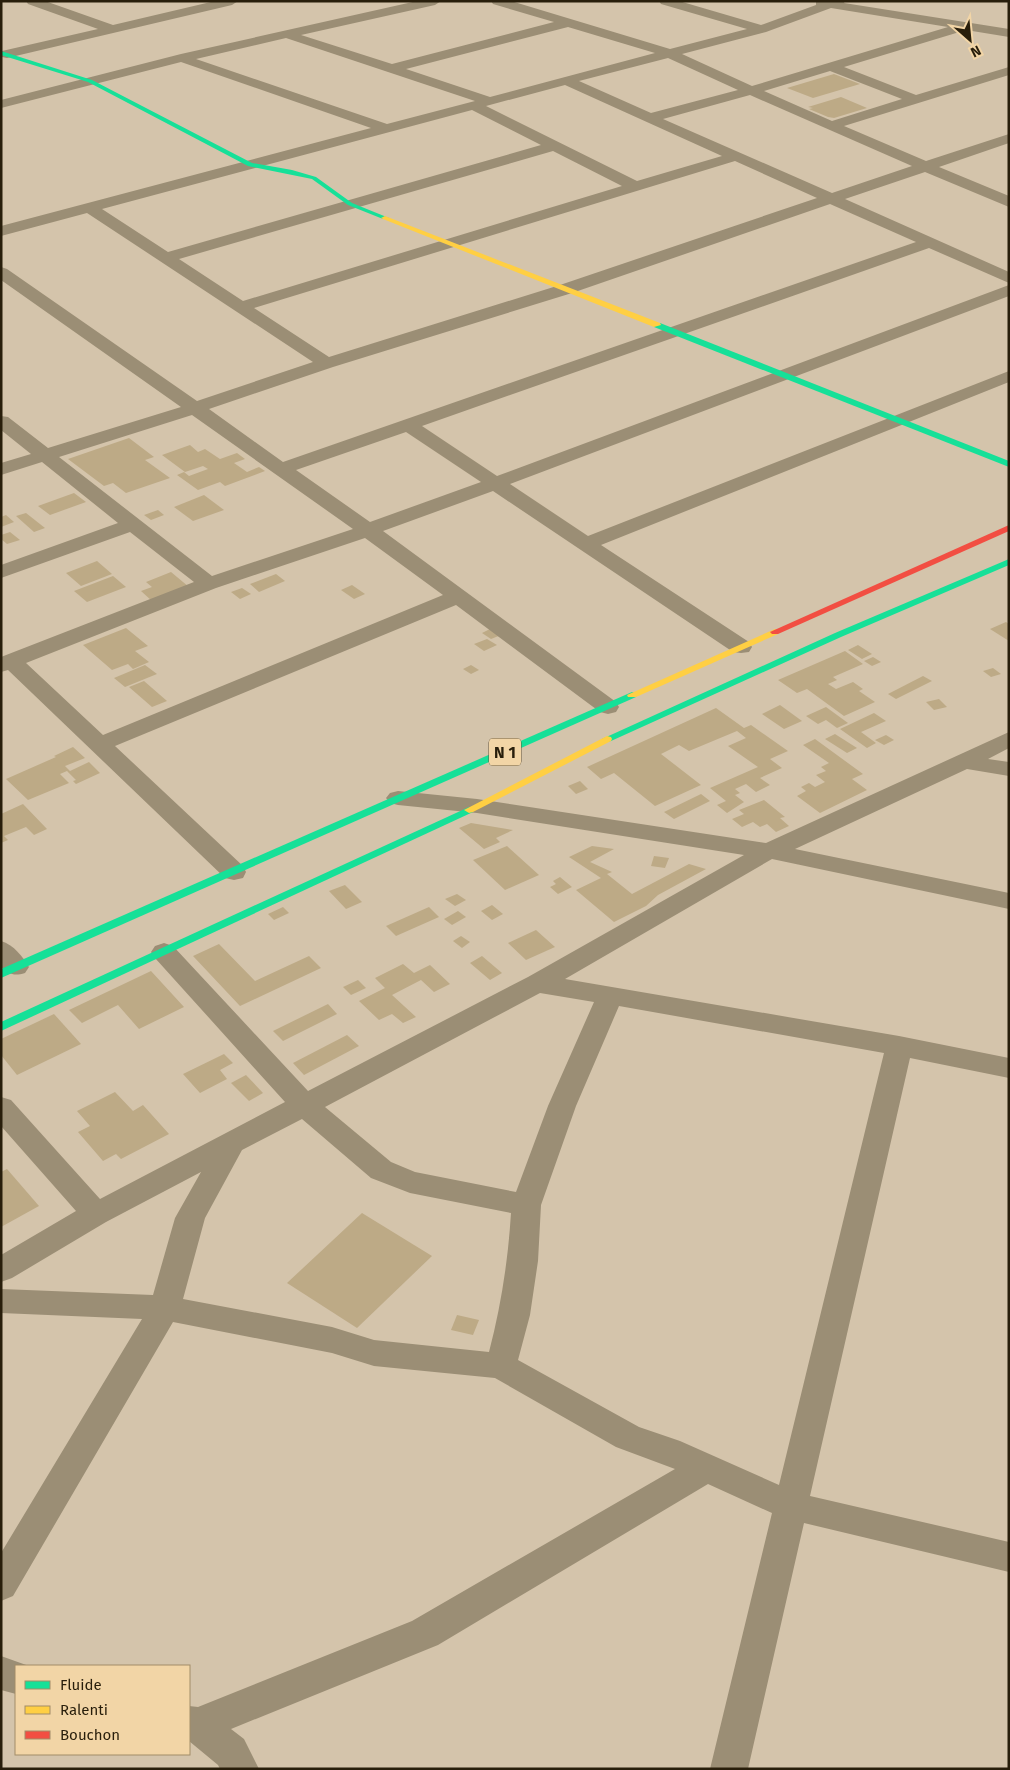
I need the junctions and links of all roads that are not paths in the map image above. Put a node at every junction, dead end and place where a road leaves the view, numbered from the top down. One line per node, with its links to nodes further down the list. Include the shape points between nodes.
1 (32, 1): 13 (street)
2 (176, 1): 9 (street)
3 (232, 1): 9 (street)
4 (435, 1): 15 (street)
5 (497, 1): 10 (street)
6 (665, 1): 12 (street)
7 (810, 1): 8 (street)
8 (834, 3): 11 (street); 12 (street)
9 (197, 10): 13 (street)
10 (567, 23): 16 (street); 20 (street)
11 (966, 26): 14 (street); 19 (street)
12 (761, 29): 16 (street)
13 (112, 30): 17 (street)
14 (1009, 34)
15 (289, 35): 18 (street); 20 (street)
16 (668, 53): 23 (street); 24 (street)
17 (3, 54): 22 (main road)
18 (181, 58): 22 (street); 31 (street)
19 (832, 67): 24 (street); 25 (street)
20 (394, 68): 26 (street)
21 (1009, 71): 25 (street)
22 (90, 81): 27 (street); 35 (main road)
23 (567, 81): 26 (street); 29 (street)
24 (752, 90): 29 (street); 30 (street)
25 (916, 100): 30 (street)
26 (489, 101): 28 (street)
27 (1, 104)
28 (474, 106): 31 (street); 33 (street)
29 (650, 118): 34 (street)
30 (830, 126): 36 (street)
31 (388, 129): 35 (street)
32 (1009, 138): 36 (street)
33 (555, 146): 37 (street); 40 (street)
34 (736, 156): 37 (street); 38 (street)
35 (250, 165): 40 (main road, via 314,178); 41 (street)
36 (925, 166): 38 (street); 39 (street)
37 (636, 186): 43 (street)
38 (830, 198): 44 (street); 48 (street)
39 (1009, 202)
40 (350, 204): 43 (main road); 45 (street)
41 (90, 207): 42 (street); 45 (street)
42 (1, 231)
43 (448, 242): 48 (main road); 50 (street)
44 (929, 242): 47 (street); 51 (street)
45 (165, 258): 50 (street)
46 (1, 272): 55 (street)
47 (1009, 278)
48 (566, 289): 51 (main road); 52 (street)
49 (1009, 290): 53 (street)
50 (240, 307): 52 (street)
51 (672, 331): 53 (main road); 58 (street)
52 (327, 363): 55 (street)
53 (782, 374): 56 (main road); 63 (street)
54 (1009, 376): 56 (street)
55 (195, 408): 59 (street); 62 (street)
56 (897, 420): 60 (main road); 67 (street)
57 (1, 421): 59 (street)
58 (408, 425): 62 (street); 63 (street)
59 (44, 455): 61 (street); 64 (street)
60 (1009, 464)
61 (1, 469)
62 (281, 469): 66 (street)
63 (496, 483): 66 (street); 67 (street)
64 (132, 524): 69 (street); 70 (street)
65 (1009, 528): 72 (main road, N 1)
66 (368, 530): 70 (street); 71 (street)
67 (587, 543): 72 (street)
68 (1009, 562): 80 (main road, via 838,634 593,746)
69 (1, 572)
70 (209, 584): 73 (street)
71 (457, 597): 74 (street); 76 (street)
72 (741, 647): 74 (main road, N 1)
73 (6, 663): 76 (street)
74 (608, 707): 79 (main road, N 1)
75 (1009, 738): 77 (street)
76 (98, 745): 82 (street)
77 (964, 762): 78 (street); 81 (street)
78 (1009, 769)
79 (398, 798): 80 (street); 82 (main road, N 1)
80 (477, 806): 81 (street); 84 (main road)
81 (769, 852): 83 (street); 86 (street)
82 (234, 872): 85 (main road, N 1)
83 (1009, 901)
84 (164, 952): 88 (main road); 91 (street)
85 (6, 964)
86 (537, 983): 87 (street); 91 (street)
87 (610, 996): 89 (street); 94 (street, via 562,1106)
88 (1, 1027)
89 (899, 1046): 90 (street); 101 (street)
90 (1009, 1068)
91 (304, 1105): 93 (street); 94 (street, via 381,1170 410,1182)
92 (1, 1107): 95 (street)
93 (232, 1143): 95 (street); 98 (street, via 190,1218)
94 (526, 1205): 99 (street, via 523,1261)
95 (96, 1214): 96 (street)
96 (1, 1270)
97 (1, 1301): 98 (street)
98 (165, 1308): 99 (street, via 332,1340 374,1353); 103 (street)
99 (501, 1366): 100 (street, via 628,1437)
100 (706, 1468): 101 (street); 106 (street, via 425,1633)
101 (792, 1506): 102 (street); 108 (street)
102 (1009, 1558)
103 (1, 1585)
104 (1, 1673): 105 (street)
105 (15, 1677)
106 (193, 1724): 107 (street, via 231,1752)
107 (240, 1769)
108 (729, 1769)

